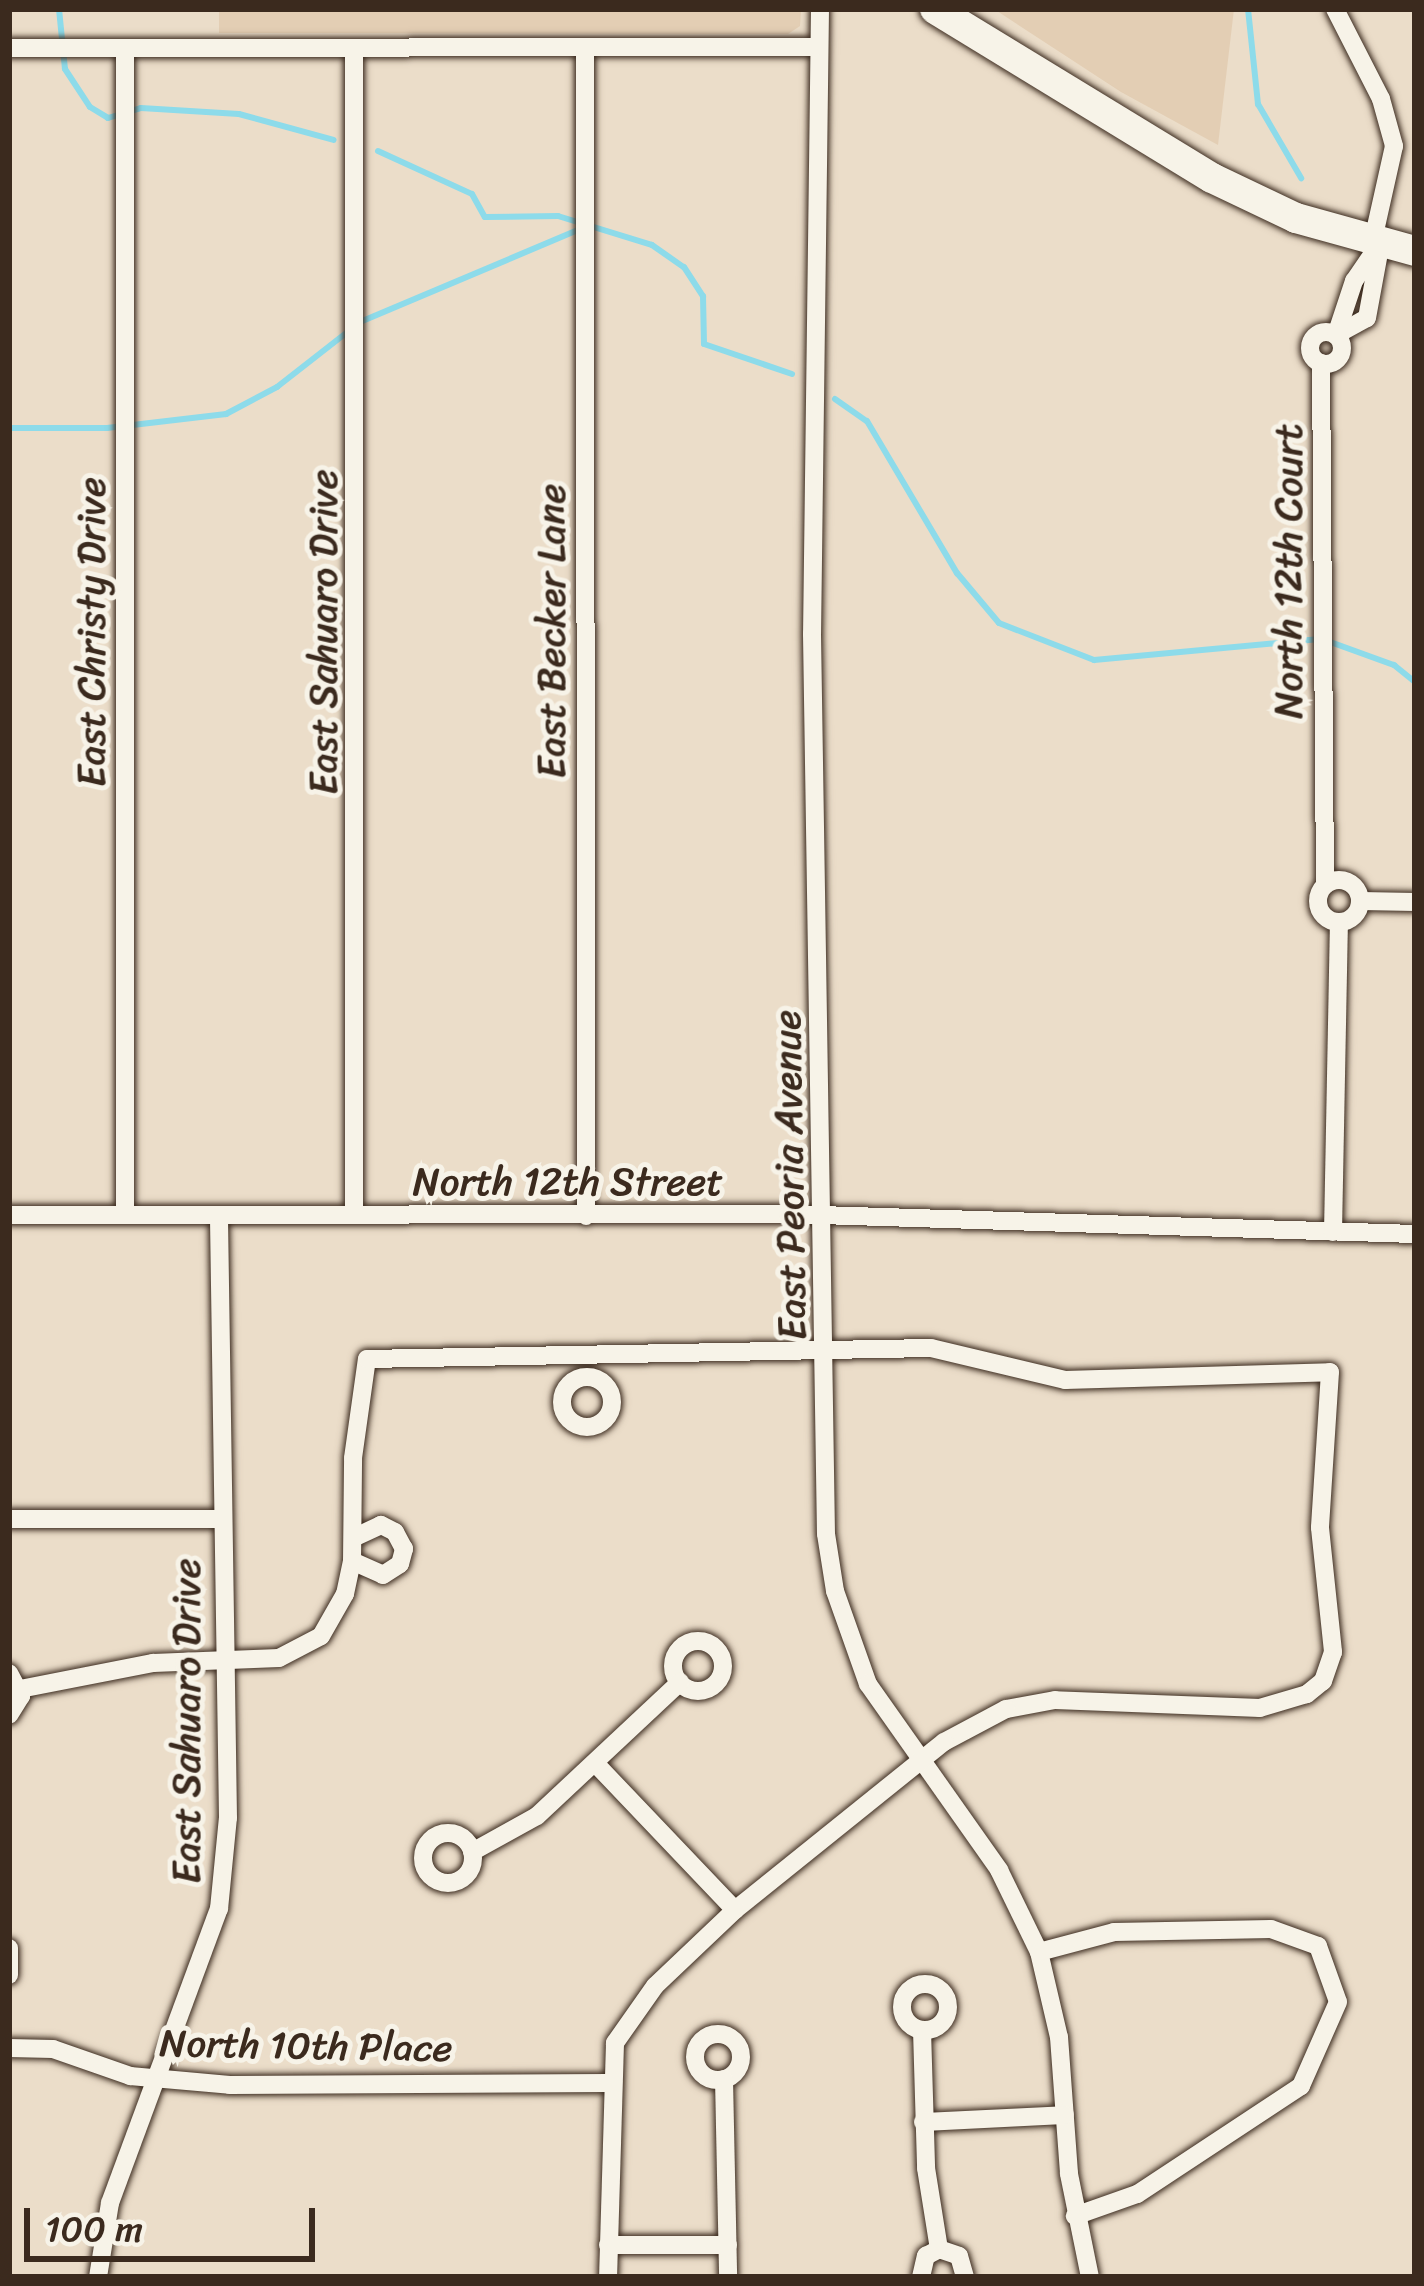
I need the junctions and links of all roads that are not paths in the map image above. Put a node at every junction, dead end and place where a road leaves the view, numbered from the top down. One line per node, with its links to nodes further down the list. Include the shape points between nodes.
1 (820, 9): 5 (street, East Peoria Avenue)
2 (935, 9): 9 (main road, via 1212,178 1296,218)
3 (1335, 9): 9 (street, via 1381,99 1394,146)
4 (585, 46): 5 (street); 7 (street); 20 (street, East Becker Lane)
5 (814, 47): 19 (street, East Peoria Avenue, via 812,634)
6 (9, 48): 8 (street)
7 (354, 48): 8 (street); 18 (street, East Sahuaro Drive)
8 (125, 50): 16 (street, East Christy Drive)
9 (1377, 241): 10 (main road); 11 (street, North 12th Court, via 1366,318 1314,337 1310,349 1321,363)
10 (1415, 251)
11 (1324, 885): 12 (street, via 1351,882); 14 (street, via 1318,905)
12 (1361, 901): 13 (street); 14 (street)
13 (1415, 902)
14 (1339, 922): 21 (street)
15 (9, 1215): 16 (street, North 12th Street)
16 (125, 1215): 17 (street, North 12th Street)
17 (219, 1215): 18 (street, North 12th Street); 25 (street, East Sahuaro Drive)
18 (353, 1215): 20 (street, North 12th Street)
19 (825, 1215): 20 (street, North 12th Street); 21 (street, North 12th Street); 23 (street, East Peoria Avenue)
20 (586, 1216)
21 (1333, 1232): 22 (street, North 12th Street)
22 (1415, 1234)
23 (826, 1348): 26 (street, via 588,1366 367,1359); 32 (street, East Peoria Avenue, via 836,1592 868,1684); 32 (street, via 931,1348 1065,1379 1330,1372 1320,1528 1333,1652 1323,1681 1260,1708 1028,1704 969,1726)
24 (9, 1519): 25 (street)
25 (219, 1519): 28 (street, East Sahuaro Drive)
26 (352, 1538): 27 (street); 27 (street, via 389,1527 404,1549 400,1564 383,1575)
27 (352, 1562): 28 (street, via 321,1636 279,1658)
28 (221, 1660): 29 (street); 41 (street, East Sahuaro Drive, via 228,1818 220,1910)
29 (15, 1680): 31 (street)
30 (680, 1682): 33 (street)
31 (9, 1714)
32 (920, 1762): 35 (street); 37 (street, East Peoria Avenue, via 999,1870)
33 (595, 1763): 34 (street, via 537,1816); 35 (street)
34 (472, 1852)
35 (735, 1910): 43 (street, via 640,2003 615,2043)
36 (9, 1948): 38 (street)
37 (1039, 1952): 44 (street, East Peoria Avenue); 46 (street, via 1114,1932 1271,1929 1318,1946 1338,2002 1301,2086 1137,2194)
38 (9, 1975)
39 (922, 2030): 45 (street)
40 (9, 2048): 41 (street, North 10th Place, via 53,2049 98,2070)
41 (158, 2078): 43 (street, North 10th Place, via 230,2085); 50 (street, East Sahuaro Drive, via 105,2220)
42 (724, 2079): 48 (street)
43 (608, 2083): 47 (street)
44 (1065, 2115): 45 (street); 46 (street, East Peoria Avenue)
45 (923, 2122): 49 (street)
46 (1076, 2216): 55 (street, East Peoria Avenue)
47 (608, 2245): 48 (street); 51 (street)
48 (728, 2245): 52 (street)
49 (939, 2249): 53 (street, via 922,2263); 54 (street, via 959,2256)
50 (98, 2277)
51 (608, 2277)
52 (728, 2277)
53 (921, 2277)
54 (964, 2277)
55 (1090, 2277)

